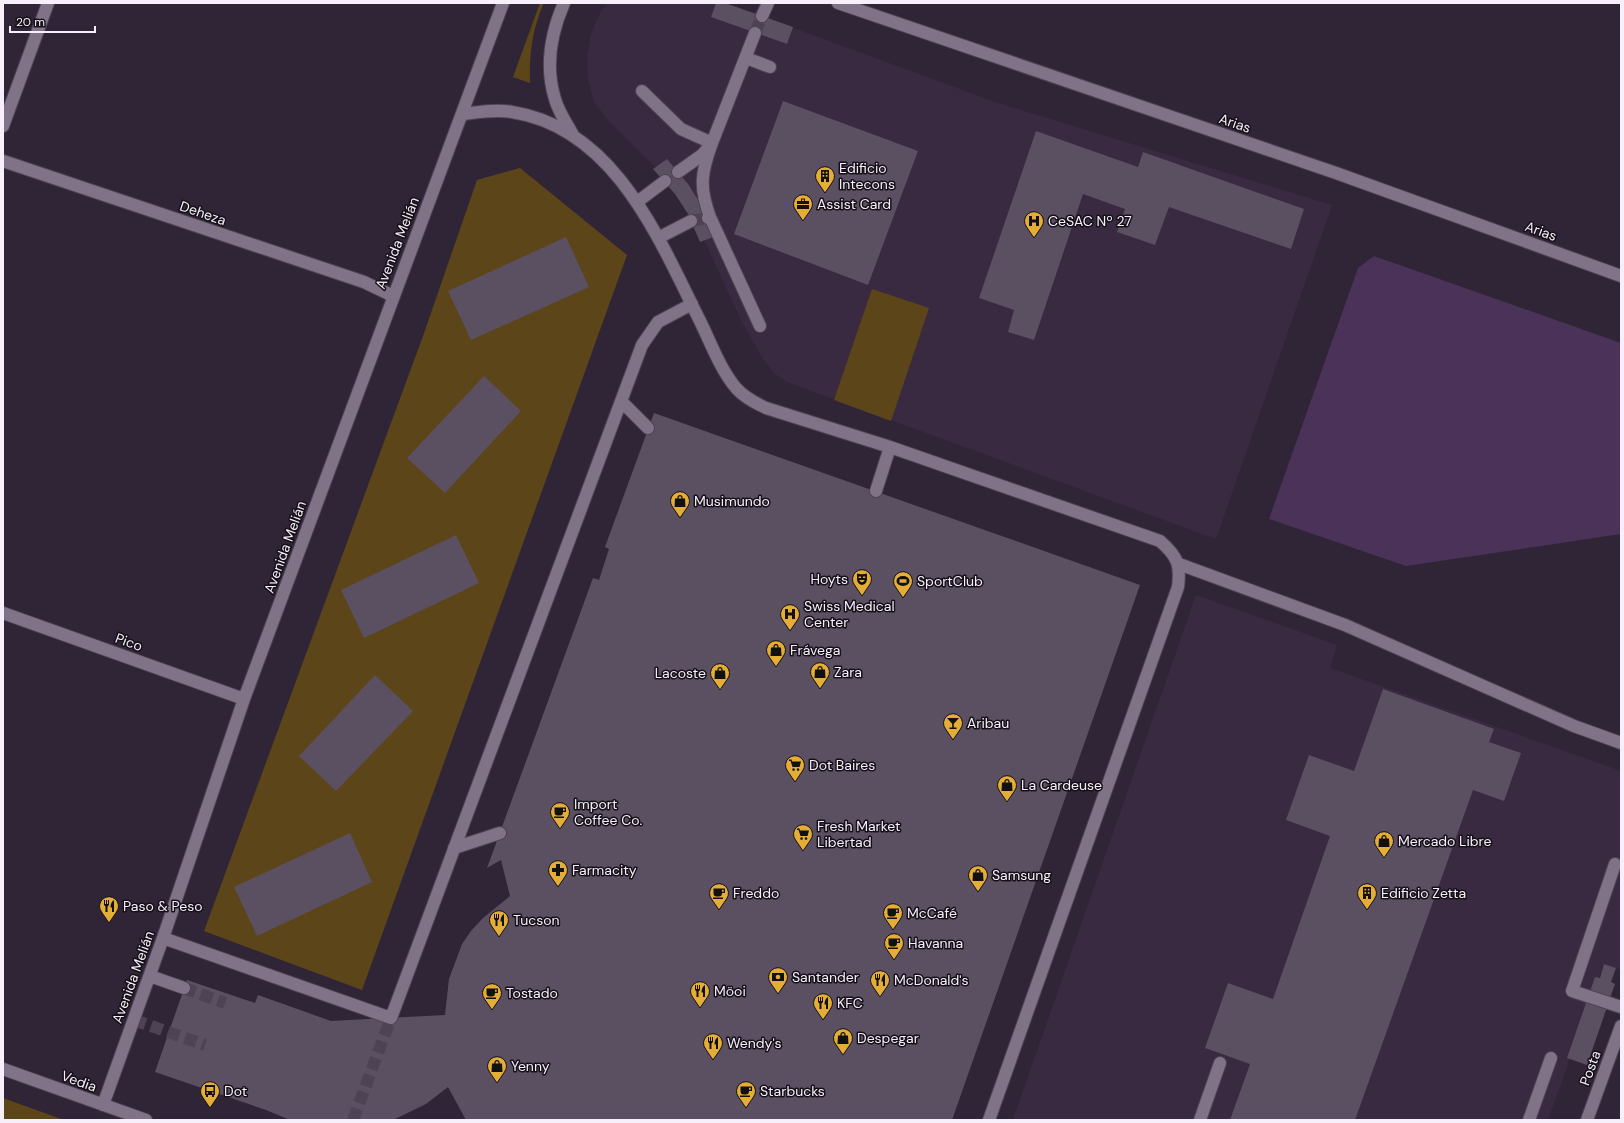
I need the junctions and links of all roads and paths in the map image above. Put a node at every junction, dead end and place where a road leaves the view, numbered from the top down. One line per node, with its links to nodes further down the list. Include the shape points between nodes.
1 (48, 3): 12 (street)
2 (503, 3): 11 (street, Avenida Melián)
3 (564, 3): 13 (street, via 553,33 550,62 555,100)
4 (768, 3): 6 (street)
5 (838, 3): 21 (street, Arias, via 1336,173)
6 (762, 16)
7 (755, 32): 8 (street)
8 (746, 58): 9 (street); 14 (street)
9 (770, 67)
10 (642, 91): 14 (street, via 681,129)
11 (463, 114): 13 (street, via 510,112 542,119); 22 (street, Avenida Melián)
12 (3, 126)
13 (573, 135): 18 (street, via 611,168)
14 (712, 143): 16 (street, via 702,155); 24 (street, via 704,163 702,191 709,217)
15 (3, 162): 22 (street, Deheza, via 364,282)
16 (678, 172)
17 (665, 181): 18 (street)
18 (637, 202): 20 (street)
19 (691, 221): 20 (street)
20 (660, 237): 23 (street)
21 (1621, 276)
22 (393, 296): 31 (street, Avenida Melián)
23 (692, 304): 25 (street, via 658,322 642,345); 27 (street, via 727,374 736,388 749,400 766,408)
24 (760, 326)
25 (621, 401): 26 (street); 34 (street)
26 (648, 428)
27 (890, 447): 28 (street); 29 (street, via 1160,541 1172,551)
28 (876, 491)
29 (1179, 564): 32 (street, via 1345,625 1574,726); 46 (street, via 1178,587)
30 (3, 613): 31 (street, Pico)
31 (244, 699): 36 (street, Avenida Melián)
32 (1621, 743)
33 (500, 833): 34 (street)
34 (454, 848): 36 (street, via 392,1018)
35 (1615, 864): 39 (street, via 1572,990)
36 (164, 938): 37 (street, Avenida Melián)
37 (150, 976): 38 (street); 44 (street, Avenida Melián)
38 (184, 988)
39 (1621, 1007)
40 (1621, 1026): 49 (street, Posta)
41 (1551, 1058): 48 (street)
42 (1220, 1063): 47 (street)
43 (3, 1069): 44 (street, Vedia)
44 (103, 1105): 45 (street, Vedia)
45 (146, 1120)
46 (989, 1120)
47 (1200, 1120)
48 (1529, 1120)
49 (1587, 1120)

